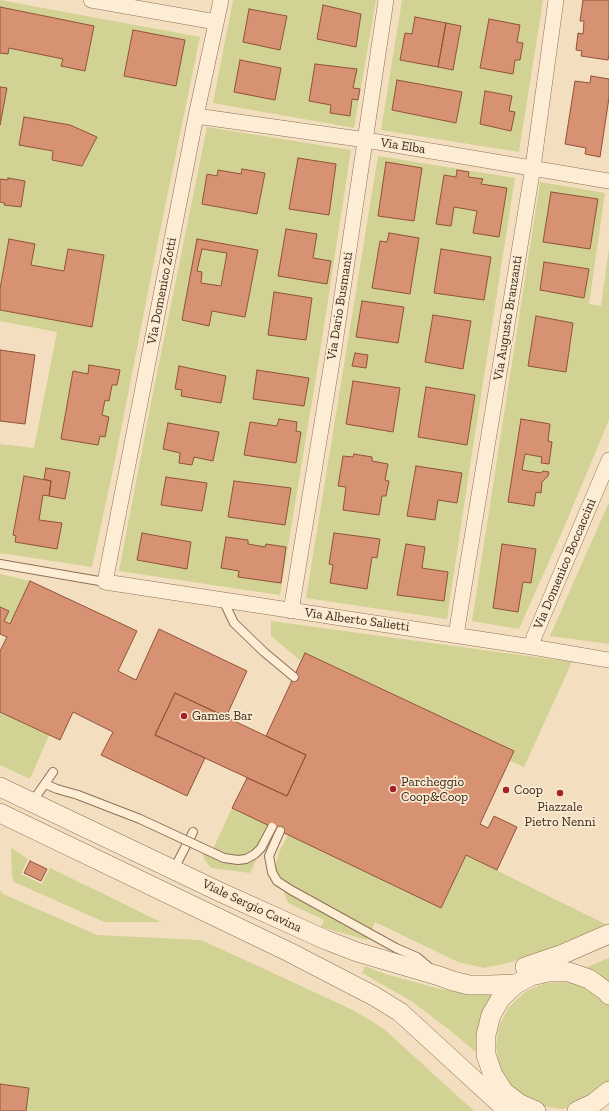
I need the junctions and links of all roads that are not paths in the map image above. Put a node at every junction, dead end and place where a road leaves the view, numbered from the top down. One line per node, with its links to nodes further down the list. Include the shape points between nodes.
1 (91, 0): 5 (street)
2 (221, 0): 5 (street, Via Domenico Zotti)
3 (386, 0): 7 (street, Via Dario Busmanti)
4 (556, 0): 8 (street, Via Augusto Branzanti)
5 (216, 22): 6 (street, Via Domenico Zotti)
6 (196, 116): 7 (street, Via Elba); 12 (street, Via Domenico Zotti)
7 (366, 140): 8 (street, Via Elba); 14 (street, Via Dario Busmanti)
8 (533, 168): 9 (street, Via Elba); 15 (street, Via Augusto Branzanti)
9 (609, 181)
10 (609, 460): 16 (street, Via Domenico Boccaccini)
11 (0, 564): 12 (lane)
12 (105, 582): 13 (street, Via Alberto Salietti)
13 (223, 600): 14 (street, Via Alberto Salietti); 18 (lane, via 234,622)
14 (290, 611): 15 (street, Via Alberto Salietti)
15 (456, 635): 16 (street, Via Alberto Salietti)
16 (532, 647): 17 (street, Via Alberto Salietti)
17 (609, 660)
18 (294, 677)
19 (53, 772): 20 (lane)
20 (45, 784): 22 (lane); 24 (lane, bridge, via 140,819 224,858 246,859 255,854)
21 (0, 787): 22 (street, Viale Sergio Cavina)
22 (28, 801): 27 (street, Viale Sergio Cavina)
23 (0, 813): 30 (street, Viale Sergio Cavina)
24 (272, 827)
25 (280, 831): 32 (lane, via 269,856 272,872 277,880 396,948 417,957)
26 (193, 832): 27 (lane)
27 (174, 869): 32 (street, Viale Sergio Cavina, via 326,940 357,952)
28 (609, 934): 32 (street, via 563,954 500,974 474,978)
29 (609, 943): 31 (street)
30 (289, 952): 35 (street, Viale Sergio Cavina, via 380,988 400,1001); 37 (street, Viale Sergio Cavina, via 400,1012)
31 (548, 972): 33 (street, via 531,976); 34 (street, via 569,972 589,979)
32 (439, 976): 33 (street, Viale Sergio Cavina, via 469,985)
33 (516, 984): 35 (street, via 501,998 491,1015 486,1035 488,1062)
34 (609, 995)
35 (504, 1092): 37 (street)
36 (609, 1092): 38 (street, via 594,1104); 39 (street)
37 (523, 1109)
38 (577, 1111)
39 (605, 1111)

